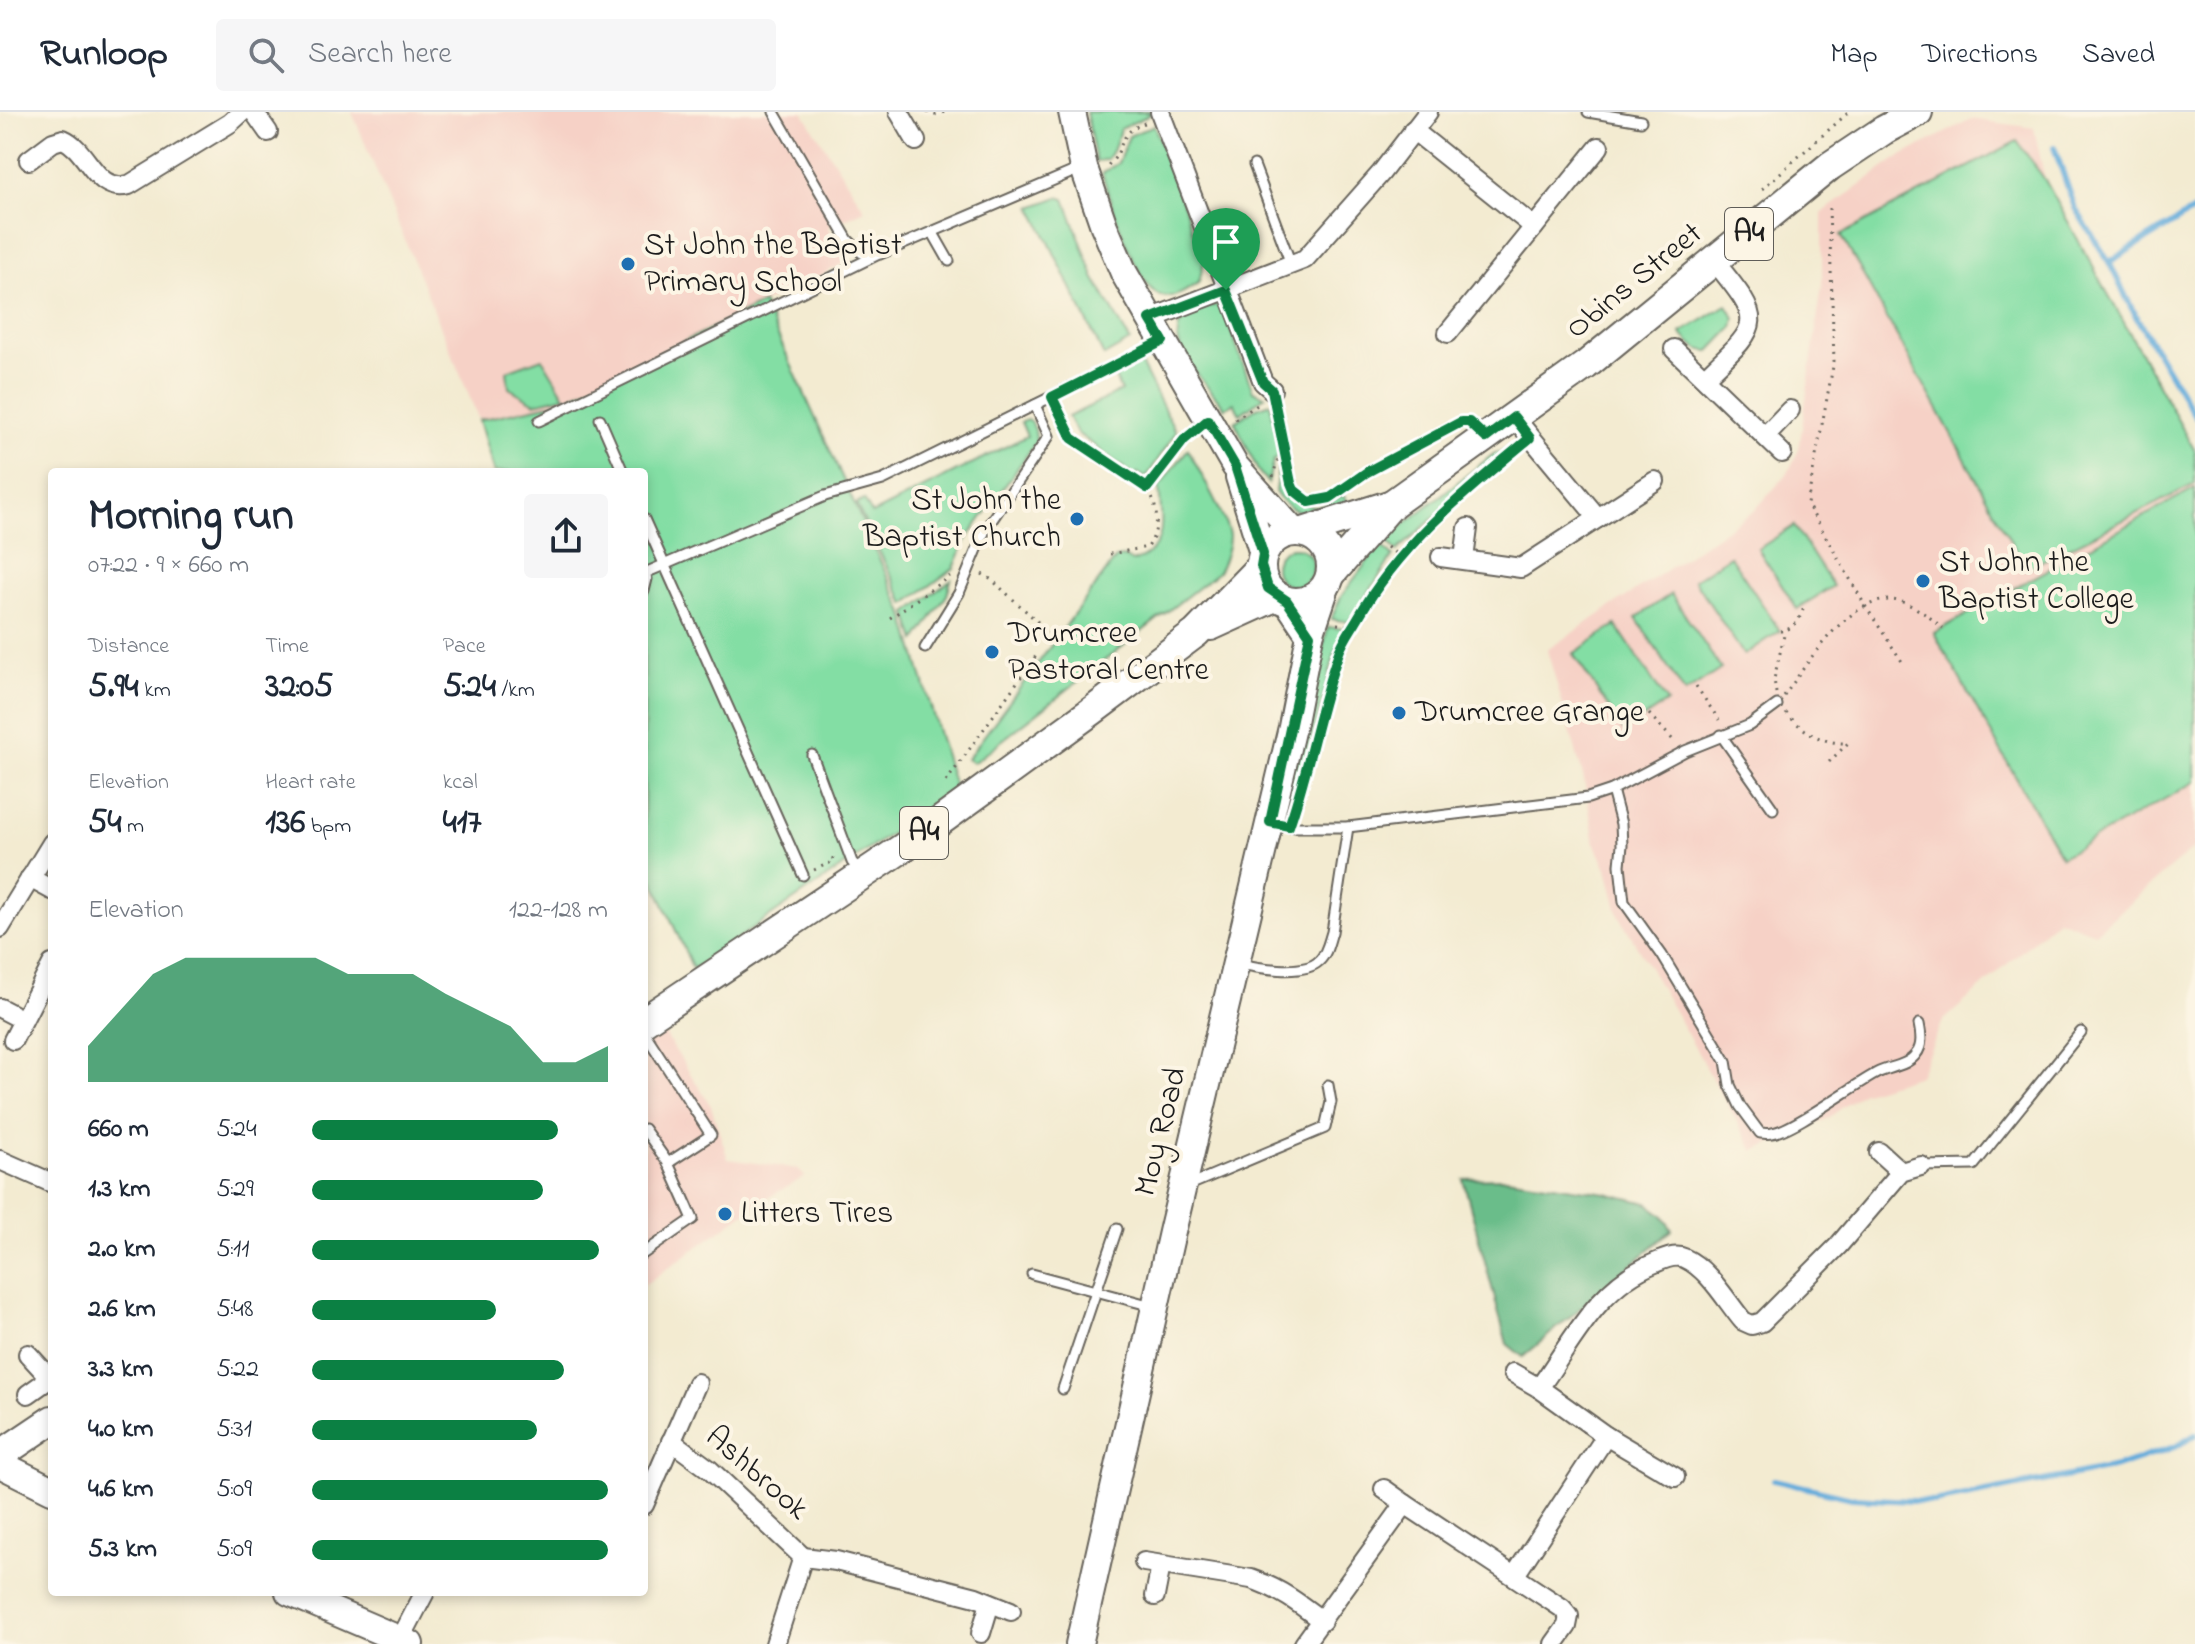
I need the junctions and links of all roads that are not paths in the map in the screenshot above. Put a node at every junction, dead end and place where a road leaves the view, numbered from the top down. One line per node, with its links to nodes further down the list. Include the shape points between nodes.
1 (242, 112): 15 (street, via 121,187 102,180 63,139)
2 (254, 112): 12 (street)
3 (774, 112): 20 (lane, via 848,240 862,253)
4 (1072, 112): 17 (main road)
5 (1428, 112): 11 (street)
6 (1588, 112): 10 (lane)
7 (1918, 112): 22 (main road, Obins Street / A4, via 1830,166)
8 (1161, 114): 24 (street)
9 (907, 115): 13 (street)
10 (1641, 121)
11 (1413, 130): 18 (street); 23 (street, via 1305,259)
12 (268, 132)
13 (916, 141)
14 (1599, 147): 18 (street)
15 (29, 160)
16 (1254, 165): 23 (lane)
17 (1084, 169): 19 (lane); 25 (main road, via 1124,273)
18 (1534, 227): 26 (street)
19 (933, 233): 20 (lane); 21 (lane)
20 (880, 254): 33 (lane)
21 (949, 261)
22 (1715, 262): 28 (street, via 1752,315 1742,342); 34 (main road, Obins Street / A4, via 1586,365)
23 (1291, 264): 24 (street)
24 (1226, 290): 25 (street); 29 (street, via 1263,382)
25 (1157, 330): 30 (lane); 37 (main road)
26 (1448, 333)
27 (1674, 349): 28 (street)
28 (1705, 377): 35 (street)
29 (1273, 393)
30 (1035, 405): 48 (lane, via 883,480 825,496); 54 (lane, via 1049,436 985,530 959,593)
31 (1790, 410): 35 (street)
32 (600, 419): 38 (lane)
33 (539, 421)
34 (1522, 428): 40 (main road, Obins Street / A4, via 1486,438); 41 (street)
35 (1765, 436): 36 (street)
36 (1782, 453)
37 (1235, 466): 44 (main road); 47 (main road)
38 (621, 468)
39 (1655, 481): 41 (street)
40 (1392, 504): 44 (main road, Obins Street / A4); 50 (main road, Obins Street / A4)
41 (1598, 518): 46 (street, via 1521,568)
42 (648, 528): 48 (lane)
43 (1468, 528): 46 (street)
44 (1298, 531): 47 (main road, A4, via 1275,538); 50 (main road, via 1313,535 1328,550)
45 (1441, 557): 46 (street)
46 (1464, 559)
47 (1262, 560): 51 (main road, via 1263,578); 53 (main road, A4)
48 (664, 565): 49 (lane); 64 (lane)
49 (648, 571)
50 (1330, 578): 51 (main road, A4, via 1310,599); 52 (main road, Moy Road)
51 (1282, 599): 52 (main road); 53 (main road, A4)
52 (1320, 629): 60 (main road, Moy Road)
53 (1196, 633): 63 (main road, A4)
54 (925, 648)
55 (1777, 705): 56 (lane, via 1750,725)
56 (1721, 735): 58 (lane); 59 (lane)
57 (812, 755): 63 (lane, via 852,862)
58 (1612, 790): 61 (lane, via 1588,798); 73 (lane, via 1621,824 1624,902 1726,1061 1730,1085 1760,1133 1791,1125 1882,1070 1906,1062 1917,1054)
59 (1773, 809)
60 (1270, 822): 61 (lane); 68 (main road, Moy Road)
61 (1348, 827): 68 (lane, via 1332,932 1318,963 1303,969)
62 (48, 849): 65 (street)
63 (864, 874): 71 (main road, A4)
64 (803, 875)
65 (30, 878): 66 (street); 67 (street)
66 (48, 888)
67 (0, 928)
68 (1237, 963): 85 (main road, Moy Road)
69 (48, 972): 72 (street)
70 (0, 1008): 72 (street)
71 (648, 1018)
72 (23, 1020): 76 (street)
73 (1919, 1024)
74 (2081, 1032): 82 (lane, via 1974,1165)
75 (648, 1038): 81 (lane, via 711,1135)
76 (13, 1040)
77 (1328, 1085): 85 (lane, via 1331,1102 1325,1128)
78 (648, 1135): 81 (lane)
79 (1879, 1152): 83 (street)
80 (0, 1160): 84 (street)
81 (668, 1163): 87 (lane, via 693,1219)
82 (1921, 1166): 83 (street)
83 (1901, 1172): 96 (street, via 1838,1246 1762,1322 1743,1321 1699,1268 1681,1257 1667,1257 1602,1298)
84 (48, 1181)
85 (1184, 1187): 90 (main road, Moy Road)
86 (1117, 1229): 89 (lane)
87 (648, 1250)
88 (1032, 1274): 89 (lane)
89 (1095, 1290): 90 (lane); 97 (lane)
90 (1155, 1307): 120 (main road, Moy Road)
91 (28, 1354): 93 (street)
92 (1513, 1373): 96 (street)
93 (48, 1375)
94 (48, 1380): 98 (street)
95 (697, 1383): 101 (street)
96 (1539, 1388): 100 (street)
97 (1063, 1389)
98 (28, 1394)
99 (48, 1423): 102 (main road)
100 (1606, 1436): 104 (street); 110 (street)
101 (671, 1441): 107 (street); 109 (street, Ashbrook, via 709,1469)
102 (0, 1455)
103 (0, 1464): 105 (main road)
104 (1675, 1477)
105 (48, 1488)
106 (1384, 1489): 108 (street)
107 (648, 1496)
108 (1405, 1504): 110 (street); 116 (street)
109 (803, 1557): 114 (street); 119 (street, Ashbrook)
110 (1515, 1575): 122 (street, via 1569,1616)
111 (298, 1596): 118 (main road)
112 (423, 1596): 118 (street)
113 (1155, 1596): 116 (street, via 1152,1564 1251,1579 1288,1595)
114 (990, 1603): 115 (street); 117 (street)
115 (1011, 1611)
116 (1322, 1621): 121 (street)
117 (981, 1633)
118 (405, 1642)
119 (775, 1644)
120 (1079, 1644)
121 (1304, 1644)
122 (1554, 1644)

